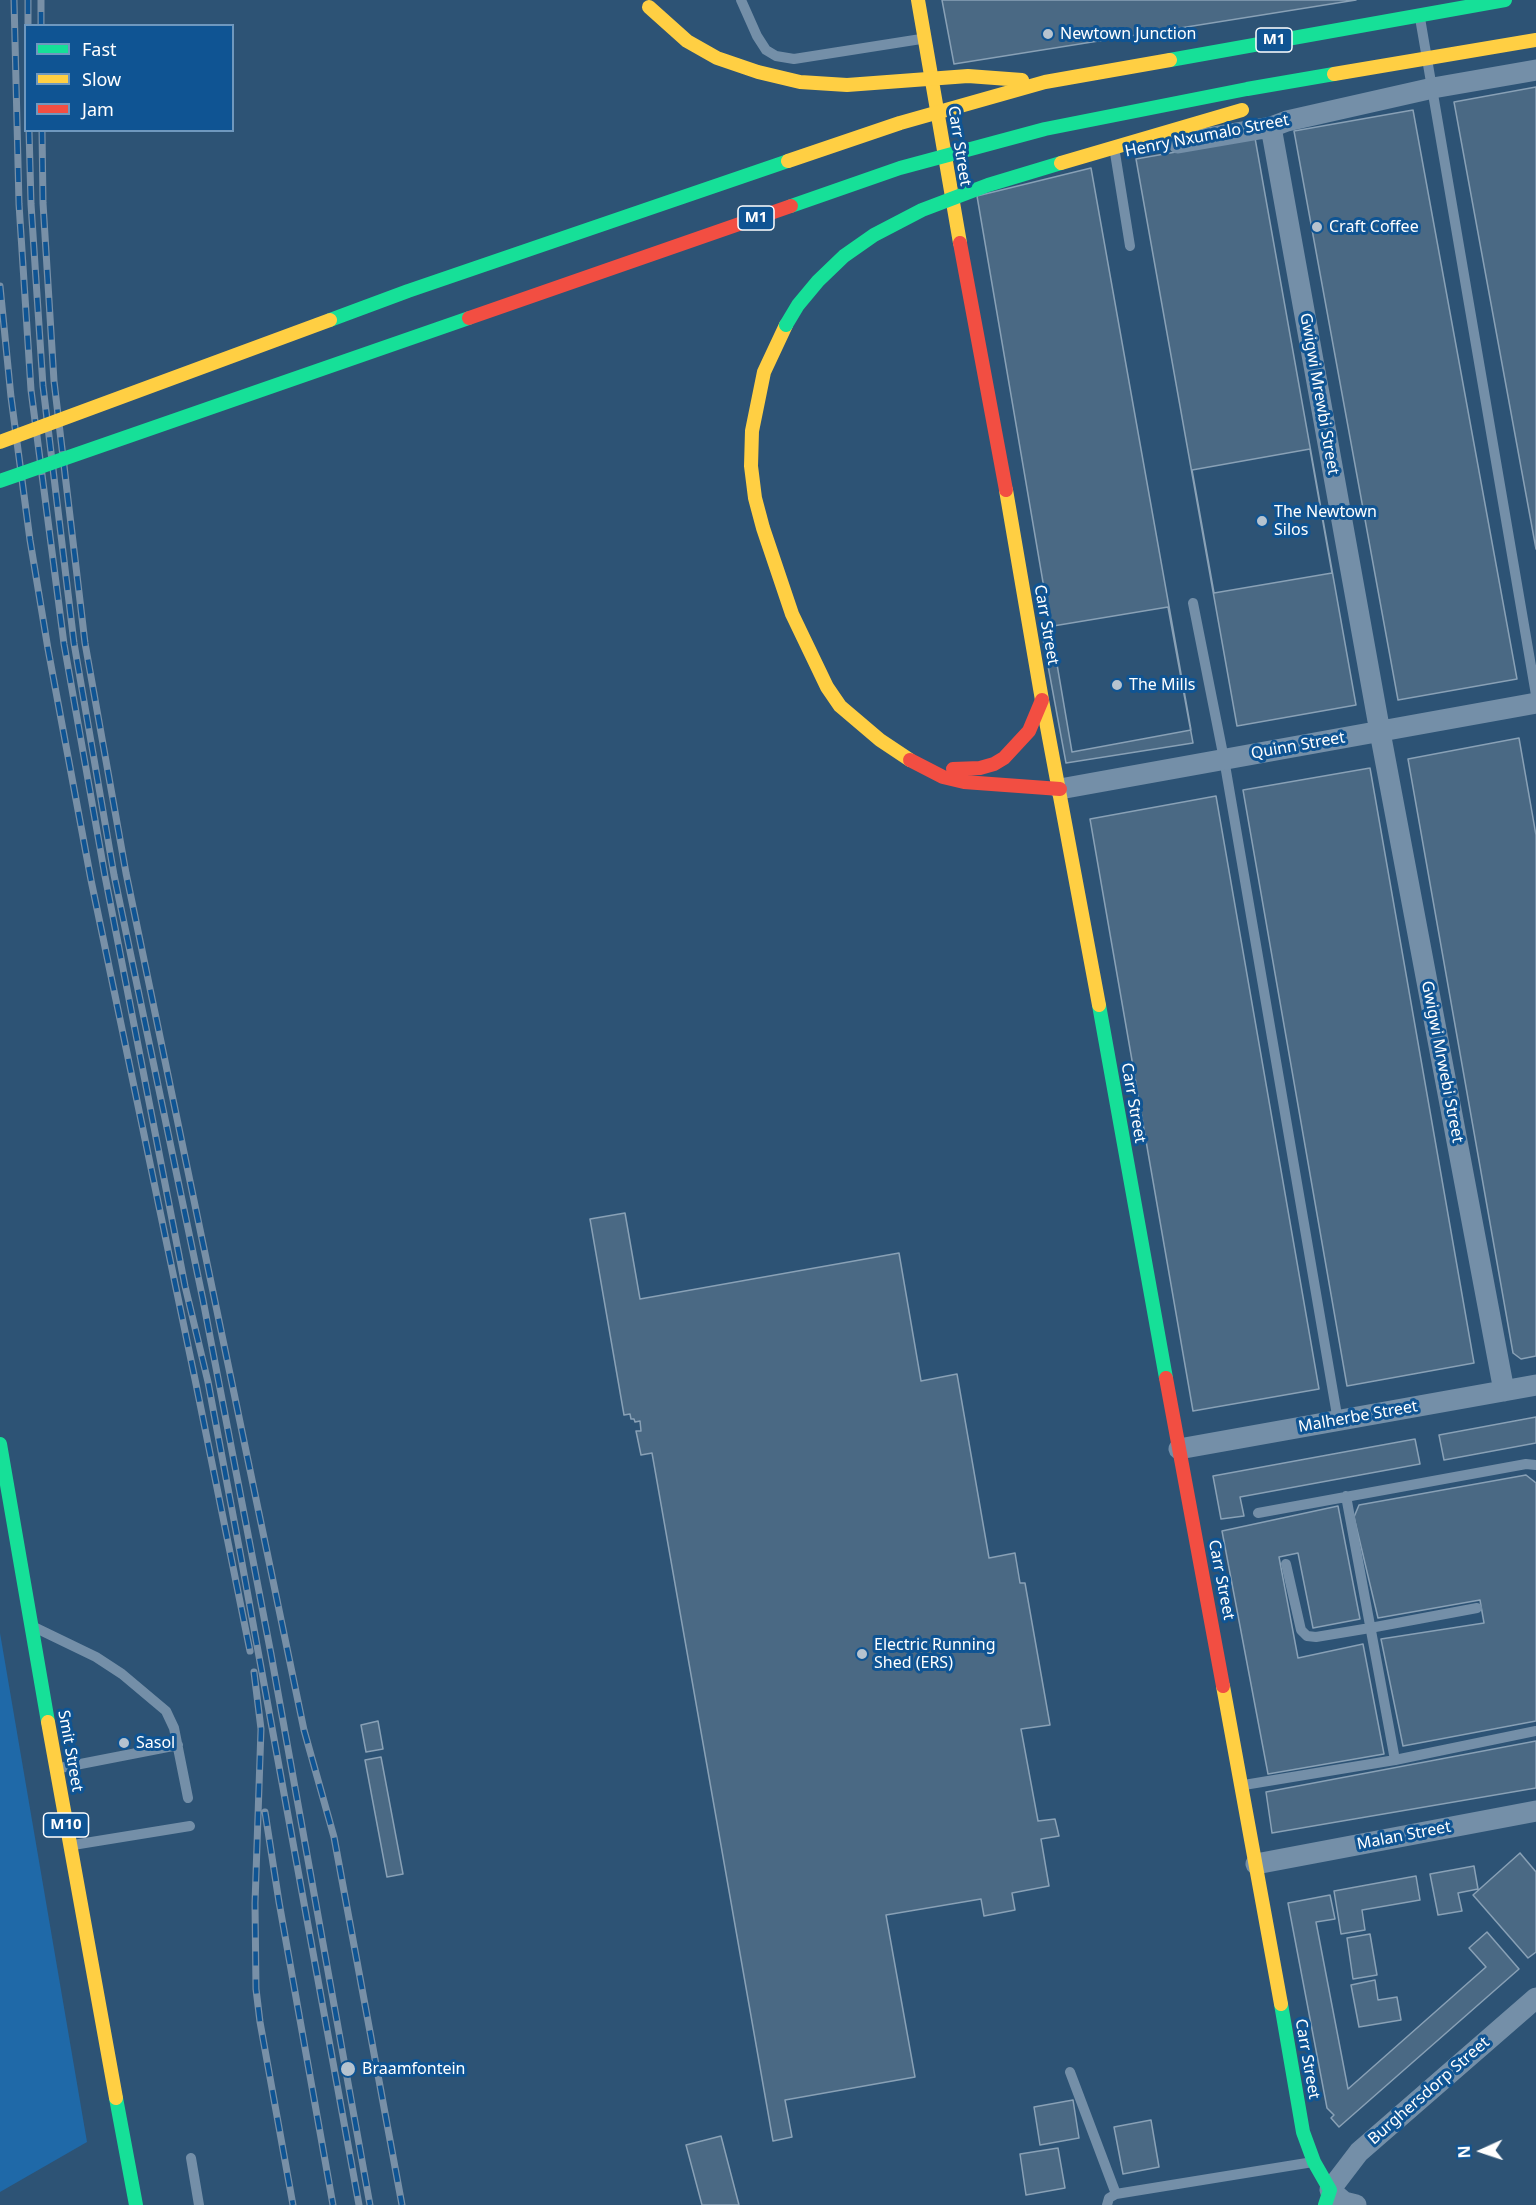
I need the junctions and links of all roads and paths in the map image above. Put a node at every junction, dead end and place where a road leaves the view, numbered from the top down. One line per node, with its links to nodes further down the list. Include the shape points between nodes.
1 (741, 0): 6 (lane, via 757,36 766,50 776,56 794,59)
2 (918, 0): 6 (main road, Carr Street)
3 (1417, 0): 11 (lane)
4 (1504, 0): 10 (main road, M1, bridge)
5 (646, 4): 10 (main road, bridge, via 687,41 717,58 800,82 847,85 968,76)
6 (925, 39): 16 (main road, Carr Street)
7 (1536, 40): 8 (main road, M1, bridge)
8 (1400, 64): 12 (main road, bridge); 19 (main road, M1, bridge, via 1045,129 900,168)
9 (1536, 70): 11 (street, Henry Nxumalo Street)
10 (1044, 82): 18 (main road, M1, bridge, via 900,123 408,291)
11 (1433, 88): 14 (street, Henry Nxumalo Street); 21 (lane)
12 (1289, 96)
13 (1256, 106): 26 (main road, bridge, via 988,185 922,210 874,234 818,281 798,304 773,350 764,372 752,431 751,466 763,528 792,614 812,659 840,706 880,740)
14 (1270, 127): 15 (street, Henry Nxumalo Street); 24 (street, Gwigwi Mrewbi Street)
15 (1115, 153): 16 (street, Henry Nxumalo Street); 17 (lane)
16 (948, 182): 22 (main road, Carr Street)
17 (1130, 246)
18 (0, 442)
19 (0, 482)
20 (1193, 603): 25 (lane)
21 (1536, 695)
22 (1042, 700): 26 (main road, via 1029,731 1004,758 980,768); 27 (main road, Carr Street)
23 (1536, 703): 24 (street, Quinn Street)
24 (1380, 732): 25 (street, Quinn Street); 29 (street, Gwigwi Mrwebi Street)
25 (1224, 759): 27 (street, Quinn Street); 30 (lane)
26 (927, 770): 27 (main road, via 964,782)
27 (1060, 789): 32 (main road, Carr Street)
28 (1536, 1385): 29 (street, Malherbe Street)
29 (1504, 1391): 30 (street, Malherbe Street)
30 (1338, 1421): 32 (street, Malherbe Street)
31 (0, 1444): 38 (main road, Smit Street / M10)
32 (1179, 1449): 44 (main road, Carr Street)
33 (1536, 1465): 34 (lane)
34 (1346, 1496): 35 (lane); 39 (lane)
35 (1258, 1513)
36 (1286, 1564): 39 (lane, via 1301,1630 1307,1636)
37 (1477, 1608): 39 (lane)
38 (31, 1625): 41 (lane, via 96,1657 136,1686 166,1711); 43 (main road, Smit Street / M10)
39 (1370, 1629): 42 (lane)
40 (1536, 1731): 42 (lane)
41 (178, 1745): 43 (lane); 45 (lane)
42 (1395, 1760): 44 (lane)
43 (56, 1769): 48 (main road, Smit Street / M10)
44 (1242, 1786): 49 (main road, Carr Street)
45 (188, 1798)
46 (1536, 1811): 49 (street, Malan Street)
47 (190, 1826): 48 (lane)
48 (70, 1845): 56 (main road, Smit Street / M10)
49 (1264, 1863): 53 (main road, Carr Street, via 1303,2132)
50 (1536, 1998): 55 (street, Burghersdorp Street, via 1359,2152)
51 (1070, 2072): 54 (lane)
52 (191, 2158): 57 (lane)
53 (1314, 2162): 54 (lane); 55 (main road, Carr Street)
54 (1116, 2194): 58 (lane, via 1108,2198)
55 (1328, 2198): 59 (street)
56 (136, 2205)
57 (199, 2205)
58 (1107, 2205)
59 (1356, 2205)

